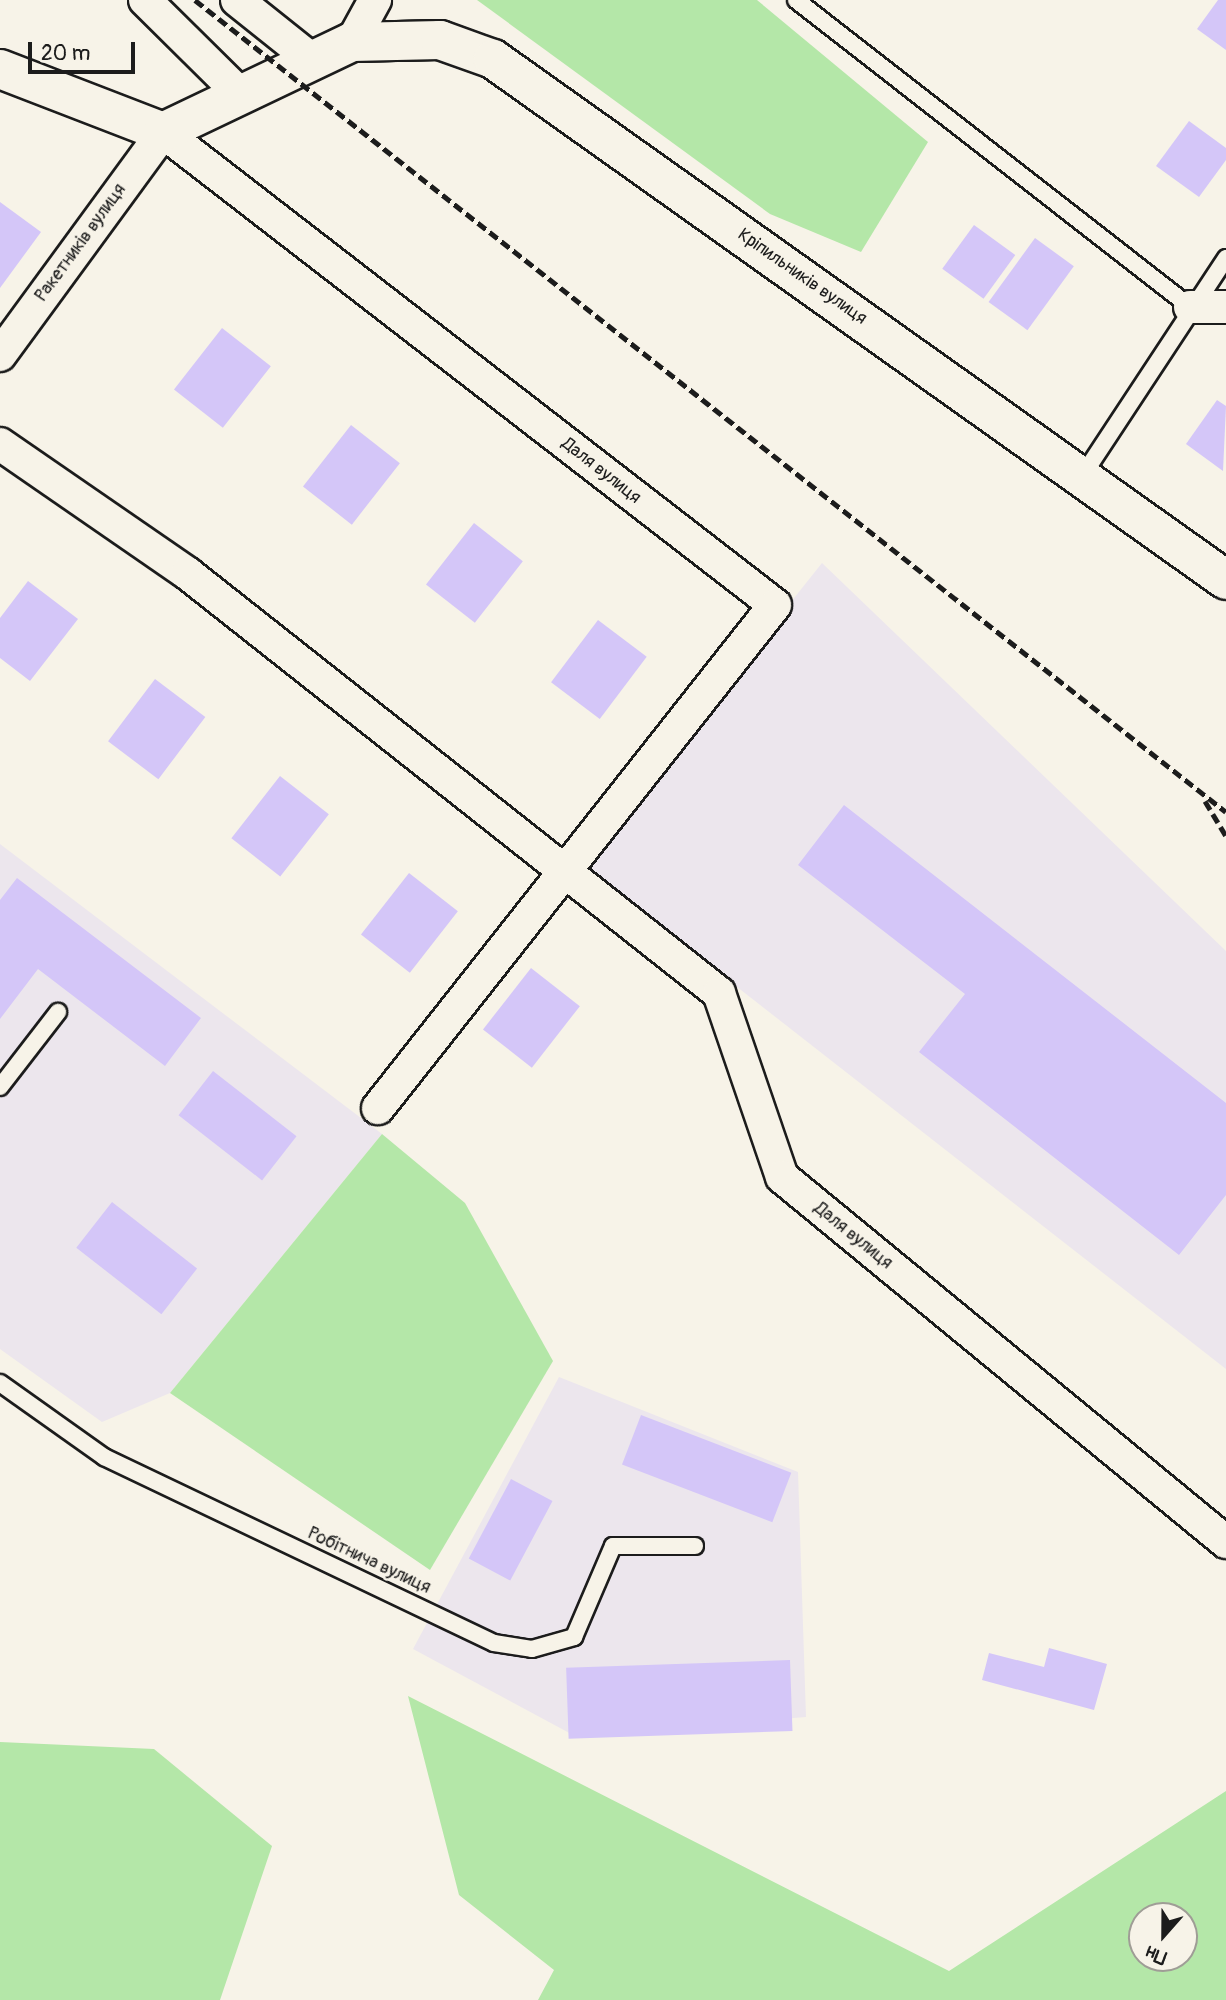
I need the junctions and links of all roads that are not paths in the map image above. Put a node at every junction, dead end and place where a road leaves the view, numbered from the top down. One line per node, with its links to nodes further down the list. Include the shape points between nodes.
1 (145, 0): 8 (street)
2 (237, 0): 6 (street)
3 (375, 0): 5 (street)
4 (796, 0): 11 (lane)
5 (352, 42): 6 (street, Кріпильників вулиця); 15 (street, Кріпильників вулиця, via 440,40 493,59)
6 (311, 59): 8 (street, Кріпильників вулиця)
7 (0, 69): 9 (street)
8 (241, 95): 9 (street, Кріпильників вулиця)
9 (163, 132): 13 (street, Ракетників вулиця); 17 (street, Даля вулиця, via 775,605)
10 (1226, 258): 11 (lane)
11 (1190, 307): 12 (street); 15 (lane)
12 (1226, 307)
13 (0, 355)
14 (0, 444): 17 (street, Даля вулиця, via 187,573)
15 (1083, 475): 16 (street, Кріпильників вулиця)
16 (1226, 580)
17 (568, 869): 20 (street, Даля вулиця); 22 (street, Даля вулиця, via 719,993 782,1177)
18 (58, 1012): 19 (lane)
19 (0, 1087)
20 (378, 1108)
21 (0, 1383): 23 (lane, Робітнича вулиця, via 104,1457 494,1643 532,1649 574,1637 599,1592 613,1546)
22 (1226, 1542)
23 (695, 1546)

